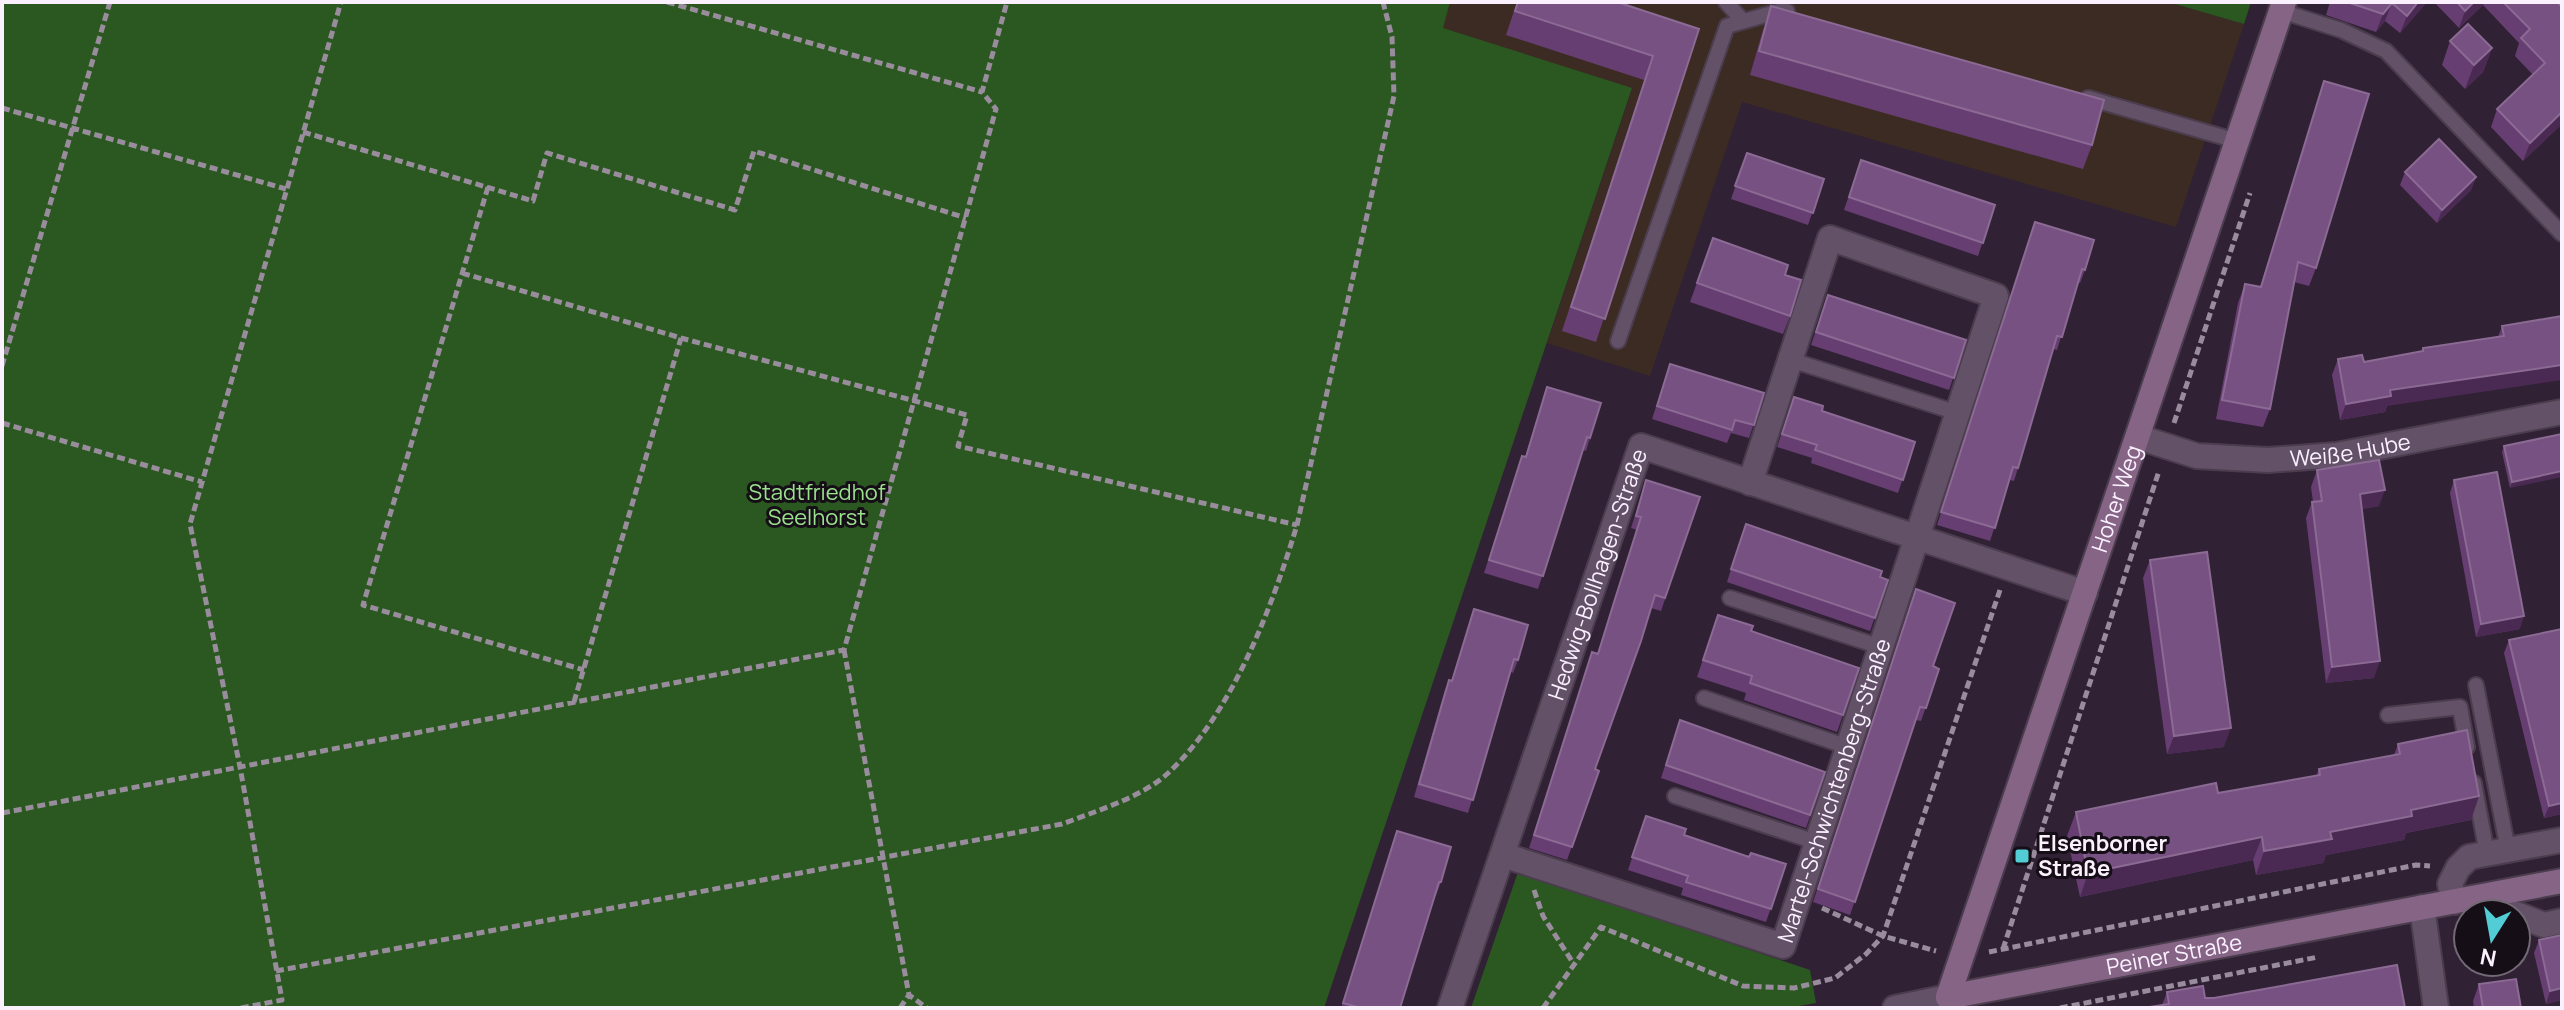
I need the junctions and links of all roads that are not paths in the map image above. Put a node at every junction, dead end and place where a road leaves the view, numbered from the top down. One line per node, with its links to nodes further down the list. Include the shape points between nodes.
1 (1726, 2): 4 (lane)
2 (2282, 6): 6 (street, Hoher Weg); 7 (lane, via 2386,51)
3 (1798, 14): 4 (lane, via 1783,10)
4 (1743, 21): 8 (lane, via 1727,26)
5 (2070, 93): 6 (lane)
6 (2237, 141): 12 (street, Hoher Weg)
7 (2562, 234)
8 (1618, 341)
9 (1791, 360): 11 (lane); 11 (street, Martel-Schwichtenberg-Straße, via 1830,238 1996,296); 13 (street)
10 (2562, 412): 12 (street, Weiße Hube, via 2337,455 2268,460 2197,456)
11 (1958, 413): 14 (street, Martel-Schwichtenberg-Straße)
12 (2138, 437): 15 (street, Hoher Weg)
13 (1750, 483): 14 (street, Hedwig-Bollhagen-Straße); 26 (street, Hedwig-Bollhagen-Straße, via 1641,446)
14 (1917, 536): 15 (street, Hedwig-Bollhagen-Straße); 17 (street, Martel-Schwichtenberg-Straße)
15 (2085, 593): 36 (street, Hoher Weg)
16 (1730, 598): 17 (lane)
17 (1881, 647): 21 (street, Martel-Schwichtenberg-Straße)
18 (2476, 685): 25 (lane)
19 (1704, 698): 21 (lane)
20 (2388, 715): 25 (lane, via 2460,707)
21 (1848, 747): 24 (street, Martel-Schwichtenberg-Straße)
22 (1675, 796): 24 (lane)
23 (2562, 840): 25 (street)
24 (1816, 842): 26 (street, Martel-Schwichtenberg-Straße, via 1783,946)
25 (2498, 852): 29 (street, via 2469,857 2458,868 2450,884)
26 (1503, 855): 37 (street, Hedwig-Bollhagen-Straße)
27 (2562, 881): 28 (street, Peiner Straße)
28 (2490, 895): 30 (street, Peiner Straße); 31 (street)
29 (2453, 898)
30 (2475, 898)
31 (2494, 898)
32 (2452, 902): 33 (street, Peiner Straße)
33 (2422, 907): 36 (street, Peiner Straße); 39 (street)
34 (2532, 920): 35 (street, via 2544,925)
35 (2562, 921)
36 (1946, 1002): 38 (street, Peiner Straße)
37 (1450, 1008)
38 (1895, 1008)
39 (2436, 1008)

